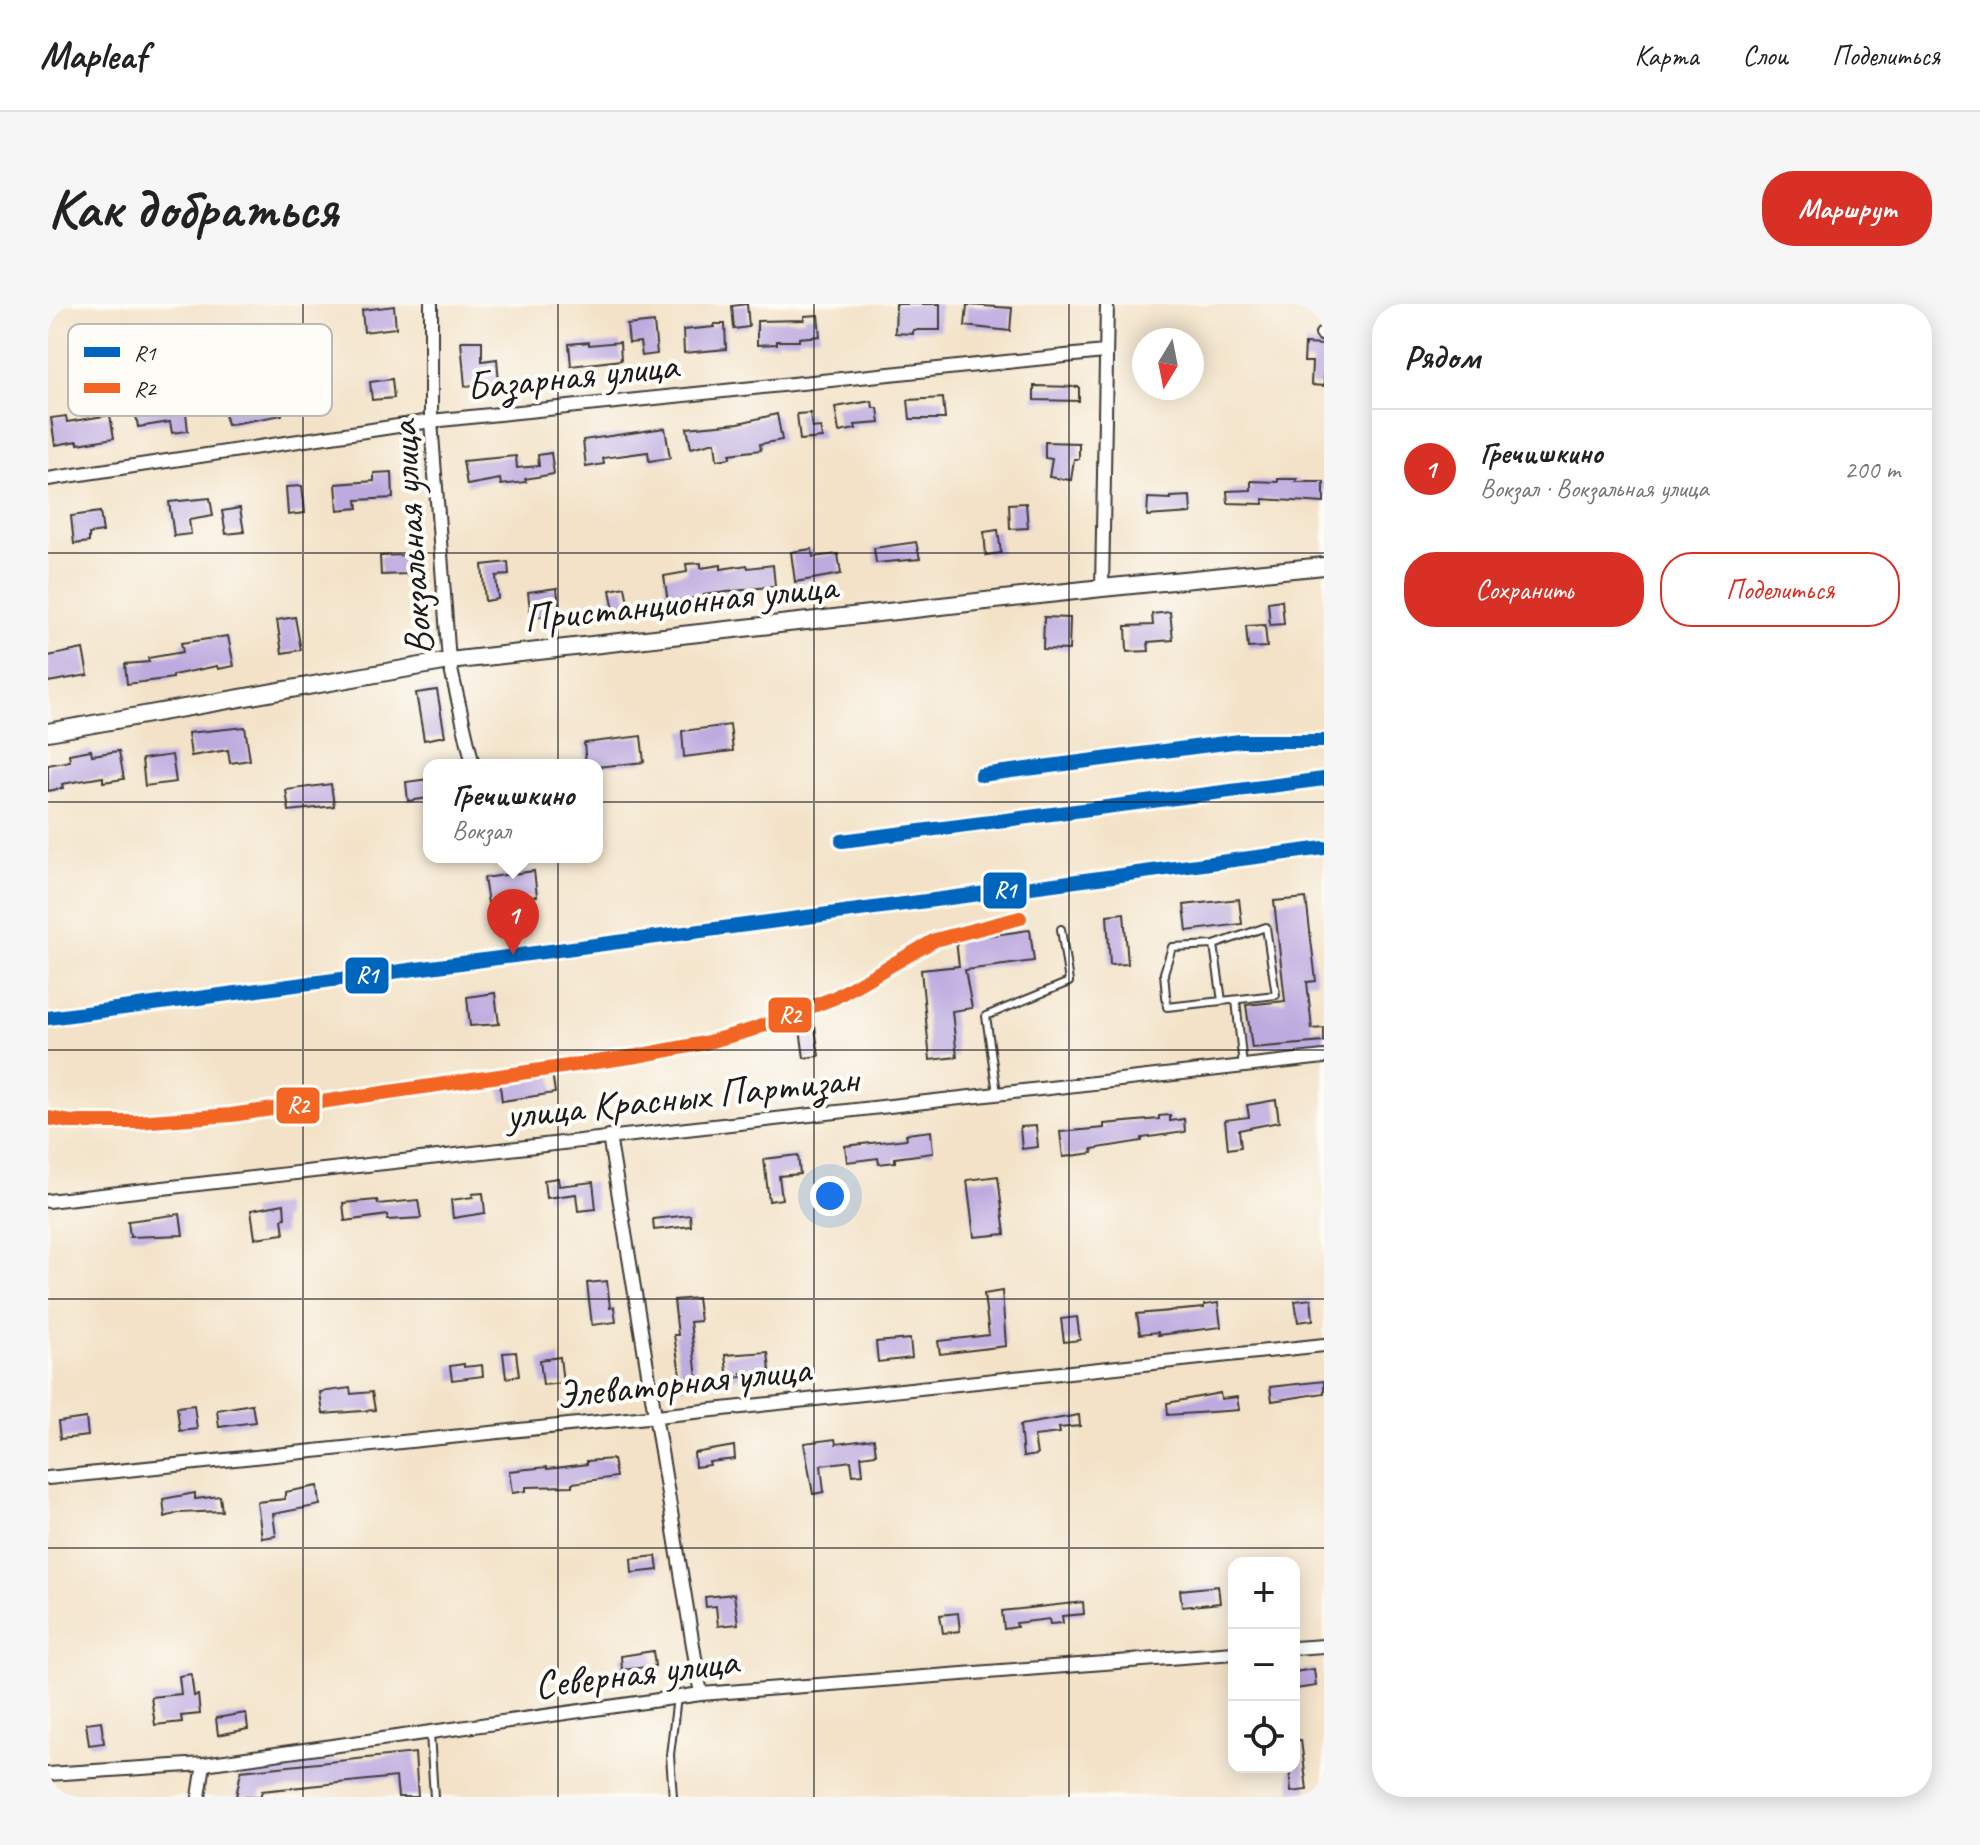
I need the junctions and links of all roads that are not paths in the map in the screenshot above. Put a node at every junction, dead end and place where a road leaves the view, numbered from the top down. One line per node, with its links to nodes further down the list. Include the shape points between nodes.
1 (431, 304): 4 (street, Вокзальная улица)
2 (1107, 304): 3 (street)
3 (1104, 352): 4 (street, Базарная улица); 7 (street)
4 (431, 421): 5 (street, Базарная улица); 8 (street, Вокзальная улица)
5 (48, 479)
6 (1324, 566): 7 (street, Пристанционная улица)
7 (1102, 588): 8 (street, Пристанционная улица)
8 (449, 661): 9 (street, Пристанционная улица); 10 (street, Вокзальная улица)
9 (48, 732)
10 (472, 759)
11 (1061, 929): 17 (lane, via 1069,982 986,1016)
12 (1214, 945): 13 (lane, via 1266,927 1276,995); 14 (lane); 14 (lane, via 1172,947 1164,973 1167,1007)
13 (1236, 1000): 14 (lane); 16 (lane)
14 (1222, 1001)
15 (1324, 1057): 16 (street, улица Красных Партизан)
16 (1243, 1066): 17 (street, улица Красных Партизан)
17 (997, 1093): 18 (street, улица Красных Партизан)
18 (609, 1136): 19 (street, улица Красных Партизан); 21 (street)
19 (48, 1201)
20 (1324, 1345): 21 (street, Элеваторная улица)
21 (657, 1416): 22 (street, Элеваторная улица); 26 (street)
22 (48, 1478)
23 (1324, 1646): 24 (street)
24 (1300, 1648)
25 (1228, 1653): 26 (street, Северная улица)
26 (701, 1694): 27 (street, Северная улица)
27 (677, 1697): 28 (street, Северная улица); 33 (lane, via 670,1755)
28 (430, 1732): 29 (street, Северная улица); 32 (lane)
29 (204, 1764): 30 (street, Северная улица); 31 (street)
30 (48, 1774)
31 (199, 1797)
32 (434, 1797)
33 (673, 1797)

